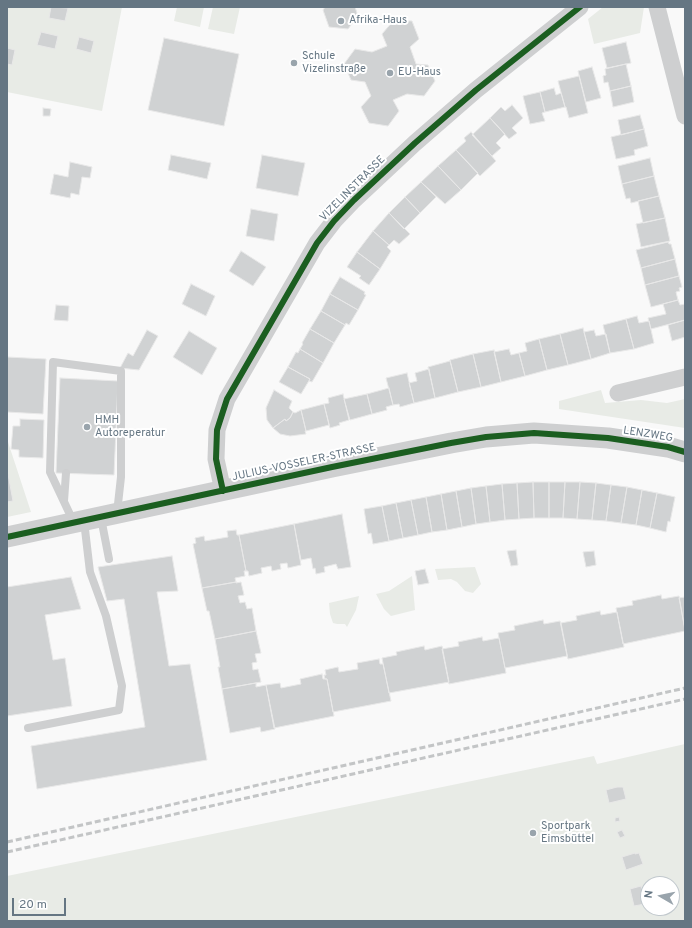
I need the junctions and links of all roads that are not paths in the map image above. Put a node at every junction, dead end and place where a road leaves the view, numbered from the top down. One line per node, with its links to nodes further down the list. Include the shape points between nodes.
1 (580, 7): 9 (street, VIZELINSTRASSE, via 476,90 415,143 354,200 317,243 227,400 217,430 216,459)
2 (657, 7): 3 (street)
3 (685, 116)
4 (685, 377): 5 (street)
5 (618, 393)
6 (608, 438): 7 (street, LENZWEG); 9 (street, JULIUS-VOSSELER-STRASSE, via 534,433 486,437)
7 (685, 452)
8 (66, 474): 10 (lane)
9 (223, 491): 11 (street, JULIUS-VOSSELER-STRASSE)
10 (64, 502): 11 (lane); 11 (lane, via 50,472 53,362 121,371 121,476)
11 (94, 519): 12 (street, JULIUS-VOSSELER-STRASSE); 13 (lane); 14 (lane, via 90,572 106,616 122,686 119,710)
12 (7, 537)
13 (109, 559)
14 (28, 728)

